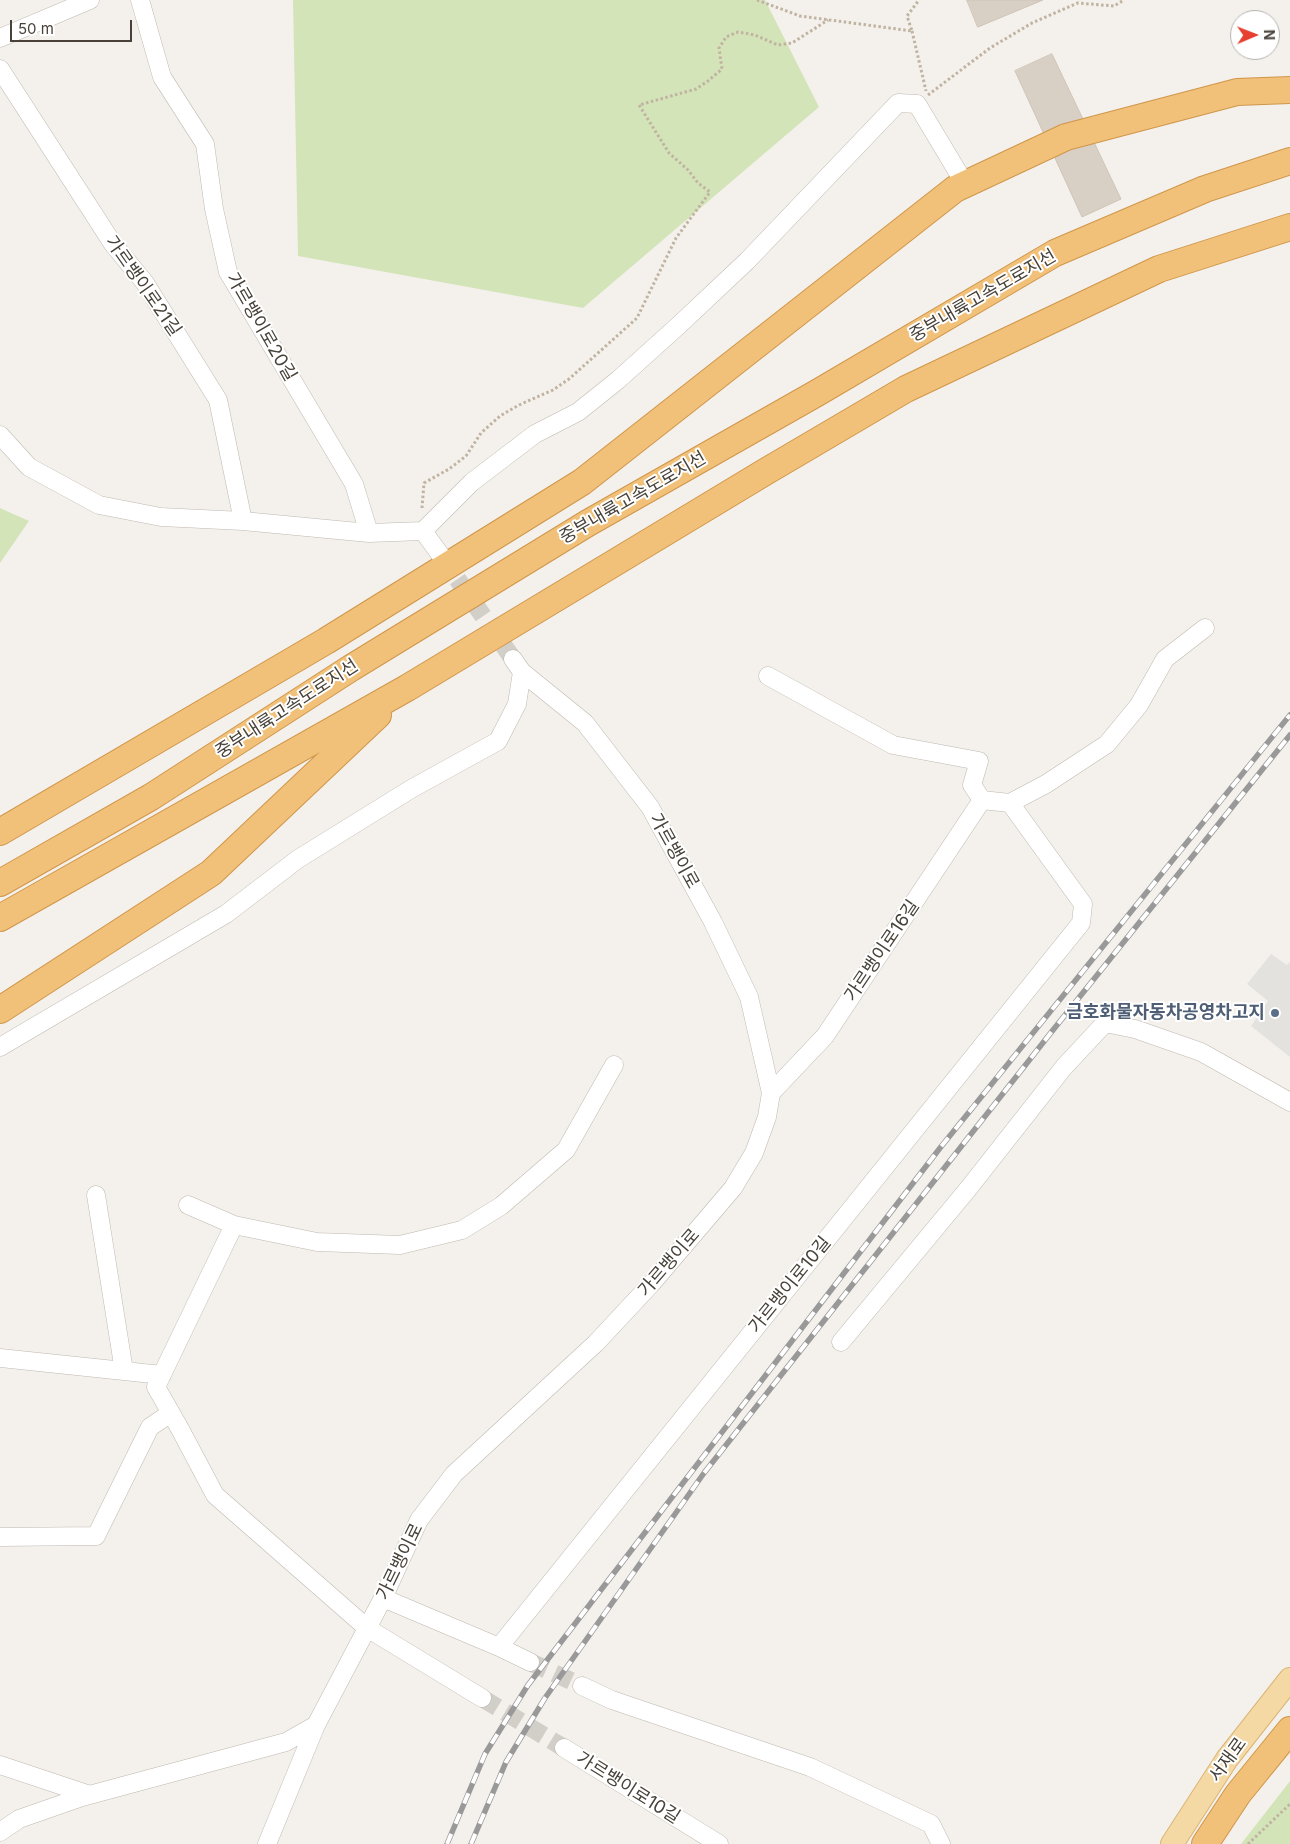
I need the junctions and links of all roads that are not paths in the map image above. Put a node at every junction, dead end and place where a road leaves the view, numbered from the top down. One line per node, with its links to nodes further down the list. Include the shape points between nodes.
1 (90, 0): 3 (street)
2 (140, 0): 12 (street, 가르뱅이로20길, via 162,76 205,144 214,209 228,272 354,484)
3 (0, 38)
4 (0, 69): 10 (street, 가르뱅이로21길, via 113,244 145,283 218,400)
5 (1290, 90): 7 (highway, via 1237,92 1066,137)
6 (1290, 161): 20 (highway, 중부내륙고속도로지선, via 1205,189 1054,253 588,523 351,668 151,796)
7 (965, 184): 11 (street, via 922,100 898,102 747,261 679,326 578,412 535,434 472,482); 19 (highway, via 582,482 317,646)
8 (1290, 227): 16 (highway, 중부내륙고속도로지선, via 1159,269 906,389)
9 (0, 435): 10 (street, via 29,466 99,505 161,517)
10 (243, 521): 12 (street)
11 (423, 531): 12 (street); 13 (street)
12 (369, 533)
13 (442, 557)
14 (1206, 628): 18 (street, via 1164,659 1139,705 1107,744)
15 (768, 676): 17 (street, via 893,745 979,761 972,785)
16 (407, 688): 21 (highway, 중부내륙고속도로지선); 22 (highway, via 211,873)
17 (982, 800): 18 (street); 25 (street, 가르뱅이로16길, via 825,1036)
18 (1010, 803): 38 (street, 가르뱅이로10길, via 1083,904 1081,923)
19 (0, 832)
20 (0, 884)
21 (0, 918)
22 (0, 1010)
23 (0, 1047): 25 (street, 가르뱅이로, via 226,914 298,859 411,789 498,741 517,704 518,666 585,723 650,807 713,922 749,997)
24 (614, 1065): 29 (street, via 566,1150 501,1206 462,1230 400,1245 317,1242)
25 (771, 1093): 36 (street, 가르뱅이로, via 767,1117 754,1153 733,1188 596,1343 454,1474 419,1520)
26 (1290, 1102): 30 (street, via 1201,1052 1136,1029 1104,1023)
27 (96, 1194): 32 (street)
28 (188, 1205): 29 (street)
29 (234, 1225): 33 (street)
30 (842, 1342)
31 (0, 1358): 32 (street)
32 (124, 1371): 33 (street)
33 (162, 1375): 34 (street, via 156,1388)
34 (171, 1413): 35 (street, via 150,1427 96,1536); 37 (street, via 215,1496)
35 (0, 1537)
36 (383, 1598): 37 (street, 가르뱅이로); 38 (street)
37 (367, 1628): 42 (street); 43 (street, 가르뱅이로)
38 (499, 1647): 39 (street)
39 (530, 1662)
40 (1290, 1679): 52 (main road, 서재로, via 1227,1759)
41 (582, 1686): 51 (street, via 612,1700 810,1767 931,1824)
42 (482, 1698)
43 (316, 1725): 47 (street, via 286,1742); 49 (street, 가르뱅이로)
44 (1290, 1730): 53 (highway, via 1238,1794)
45 (564, 1748): 50 (street, 가르뱅이로10길)
46 (0, 1765): 47 (street)
47 (90, 1795): 48 (street, via 18,1819)
48 (0, 1832)
49 (267, 1844)
50 (719, 1844)
51 (941, 1844)
52 (1172, 1844)
53 (1205, 1844)

